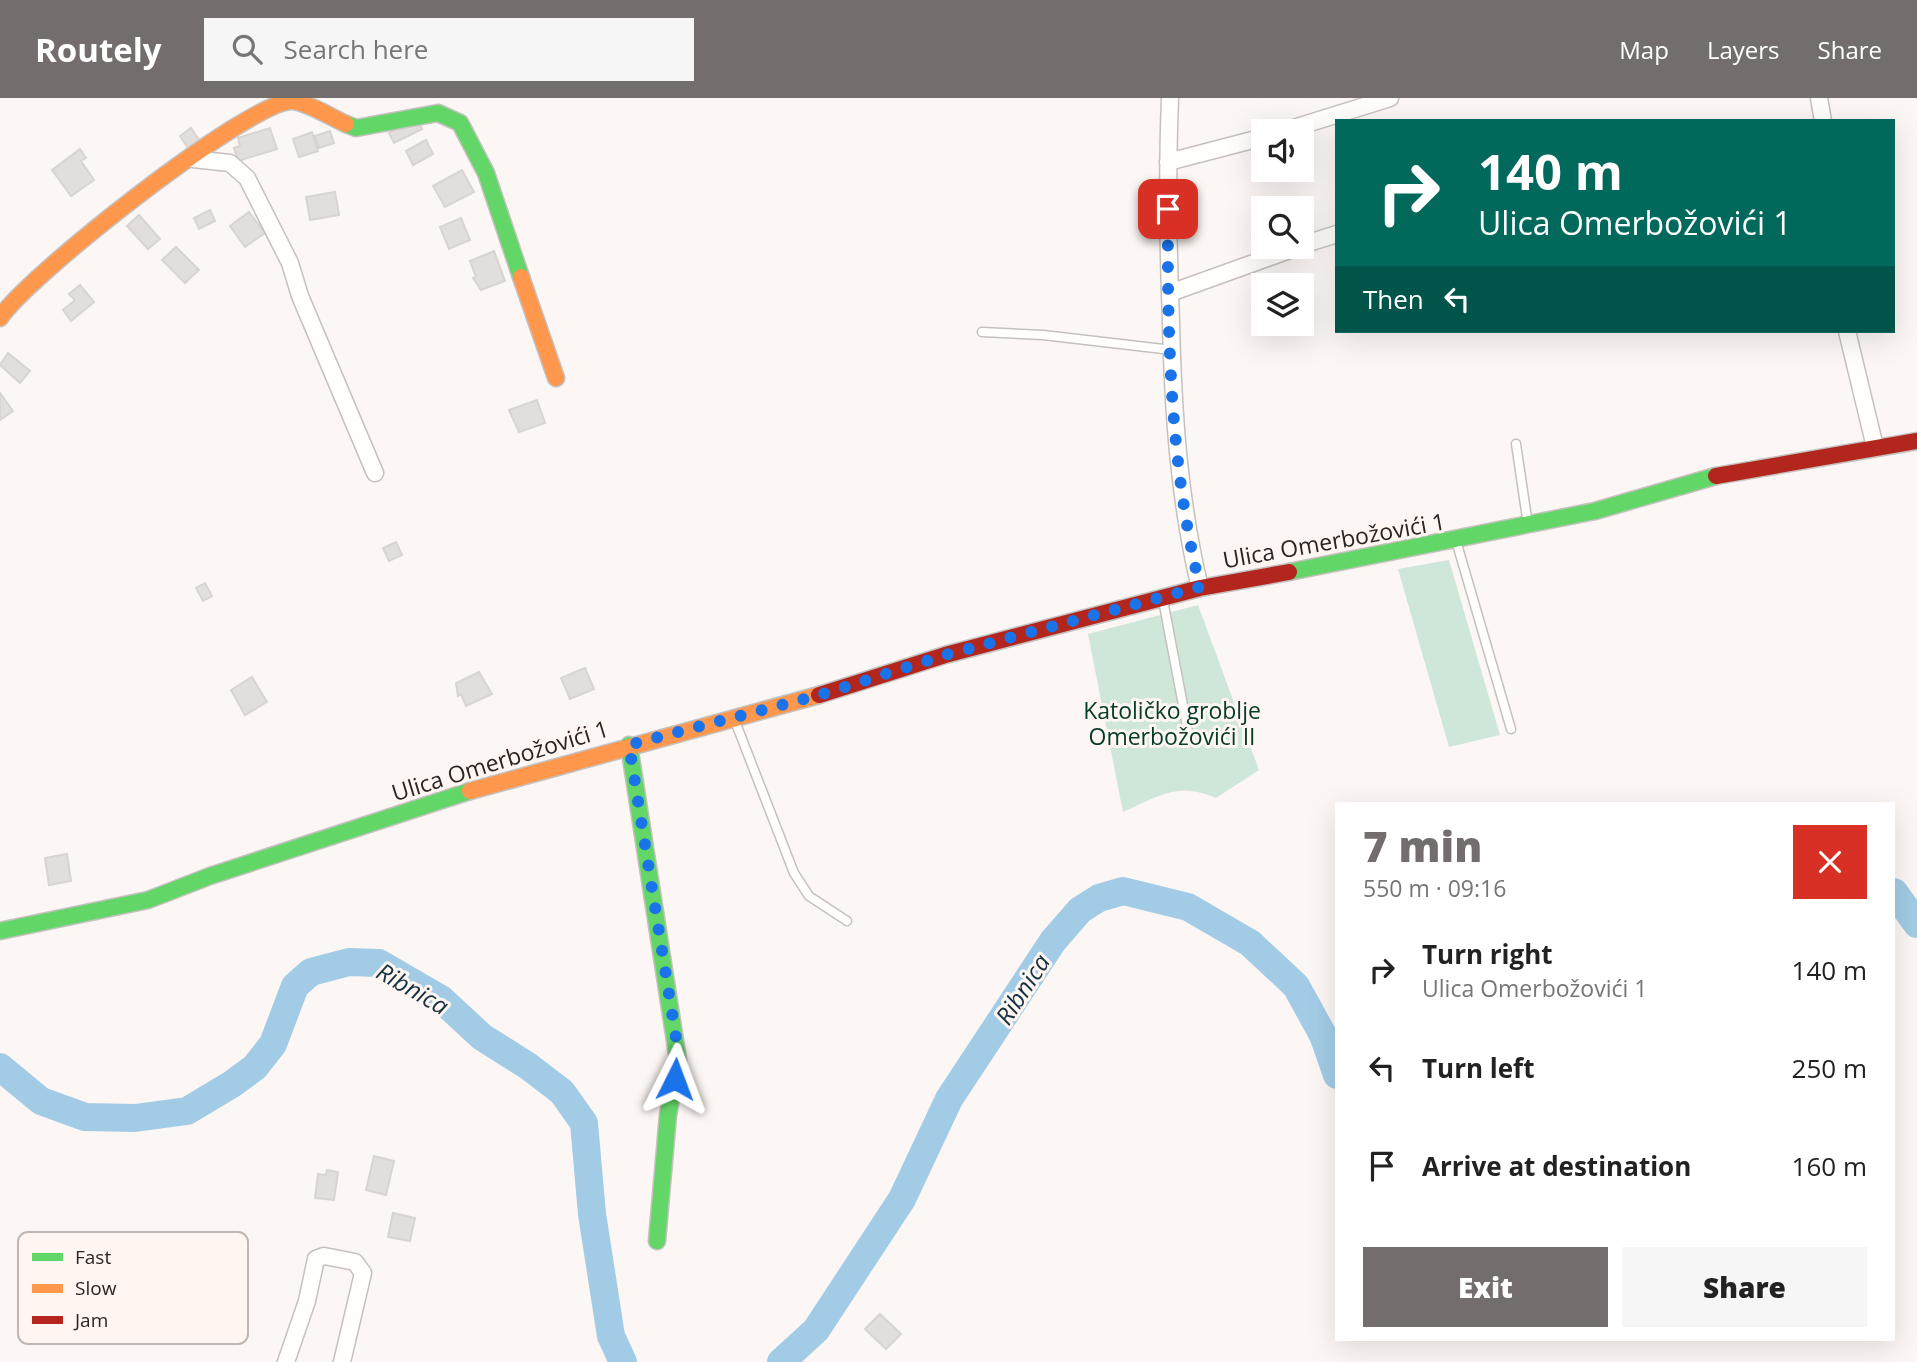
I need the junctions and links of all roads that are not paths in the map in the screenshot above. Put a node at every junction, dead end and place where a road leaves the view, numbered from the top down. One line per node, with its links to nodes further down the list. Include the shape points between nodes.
1 (1170, 98): 8 (street)
2 (1390, 98): 5 (street)
3 (1819, 98): 4 (street)
4 (1823, 119)
5 (1314, 122)
6 (1251, 140): 8 (street)
7 (193, 159): 13 (street, via 74,243 31,281); 17 (street, via 247,121 293,101 356,128 409,114 438,113 460,123 486,173); 21 (street, via 230,163 247,178 290,262 300,296)
8 (1168, 162): 12 (street)
9 (1335, 235): 10 (street)
10 (1314, 241)
11 (1264, 259): 12 (street)
12 (1170, 293): 16 (street)
13 (0, 318)
14 (982, 332): 16 (lane)
15 (1847, 333): 20 (street)
16 (1172, 350): 24 (street, via 1185,514)
17 (556, 378)
18 (1917, 441): 20 (street, Ulica Omerbožovići 1)
19 (1516, 444): 22 (lane)
20 (1875, 447): 22 (street, Ulica Omerbožovići 1, via 1713,476 1595,511)
21 (376, 472)
22 (1528, 525): 23 (street, Ulica Omerbožovići 1)
23 (1456, 540): 24 (street, Ulica Omerbožovići 1); 27 (lane)
24 (1200, 587): 25 (street, Ulica Omerbožovići 1)
25 (1163, 598): 26 (street, Ulica Omerbožovići 1, via 945,655); 28 (lane)
26 (734, 718): 29 (street, Ulica Omerbožovići 1); 30 (lane, via 794,873 809,896)
27 (1511, 729)
28 (1190, 742)
29 (629, 745): 31 (street, Ulica Omerbožovići 1, via 520,775 148,900); 32 (street, via 678,1060 668,1115)
30 (847, 921)
31 (0, 931)
32 (657, 1241)
33 (286, 1362): 34 (street, via 307,1301 312,1266 324,1256 355,1262 363,1273)
34 (342, 1362)

